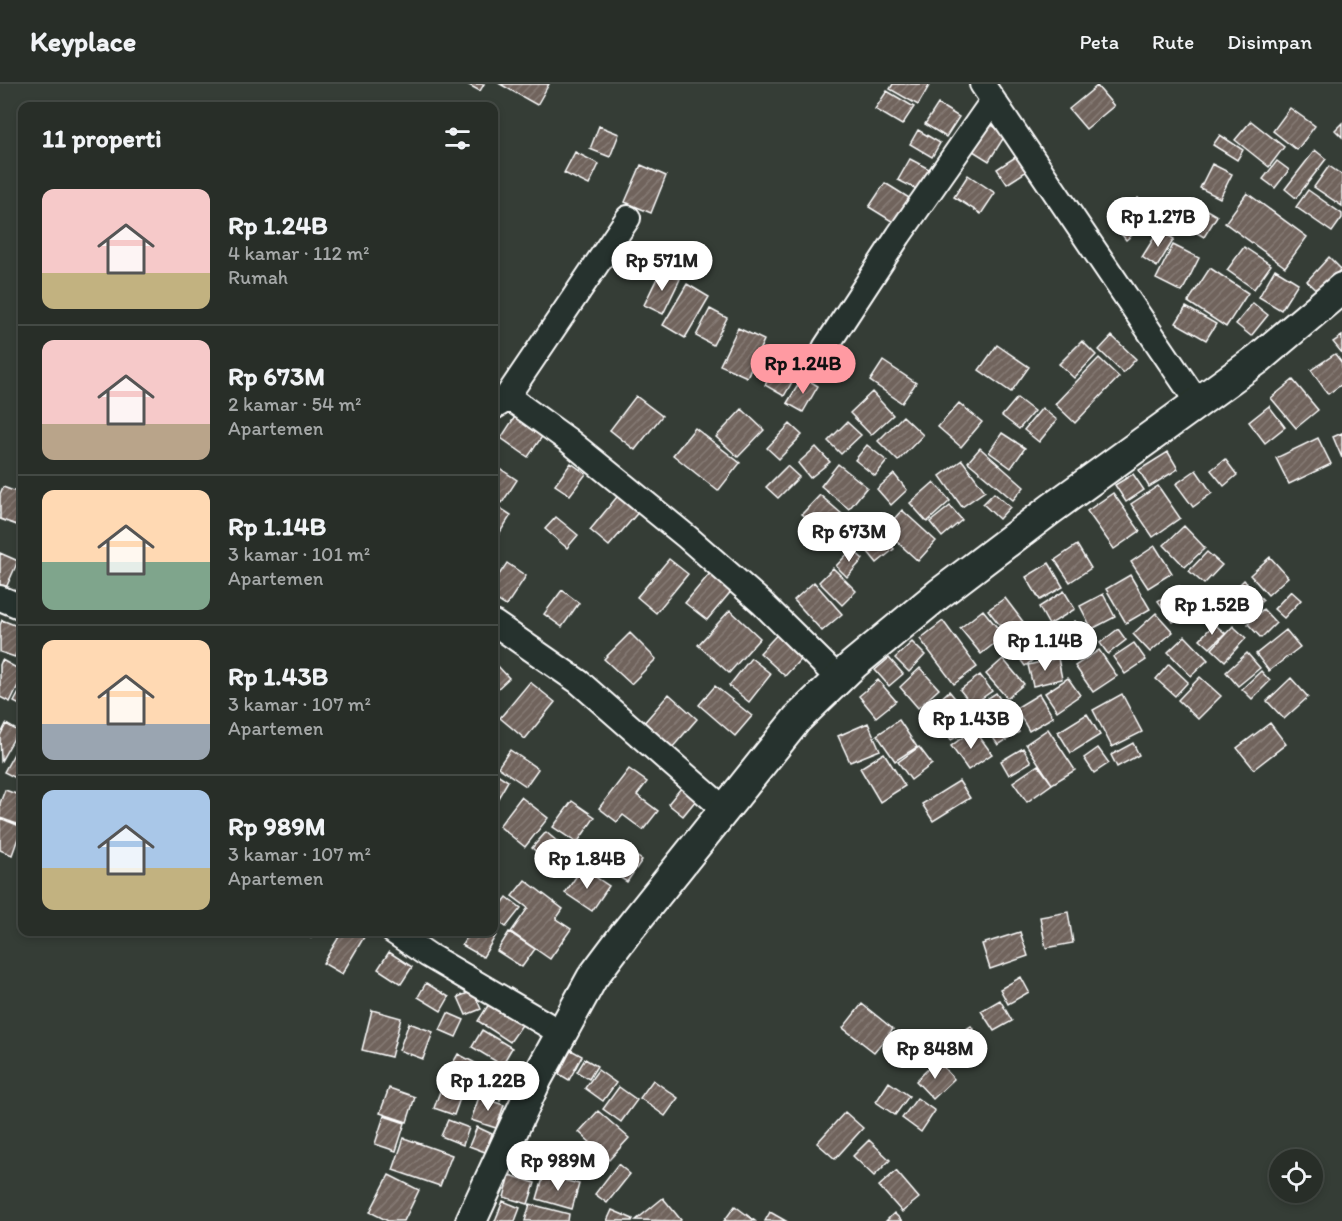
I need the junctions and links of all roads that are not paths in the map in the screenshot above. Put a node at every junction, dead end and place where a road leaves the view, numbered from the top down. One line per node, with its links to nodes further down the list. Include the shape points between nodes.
1 (987, 93): 4 (street); 5 (street)
2 (628, 218): 6 (street)
3 (1342, 288): 5 (street, via 1258,359)
4 (825, 348)
5 (1198, 403): 10 (street, via 939,594)
6 (499, 404): 10 (street, via 510,400 520,404 687,537)
7 (0, 598): 8 (street)
8 (18, 605)
9 (498, 626): 11 (street, via 579,682)
10 (838, 678): 11 (street, via 790,727)
11 (725, 810): 13 (street, via 592,978)
12 (400, 936): 13 (street)
13 (561, 1034): 14 (street)
14 (471, 1221)

